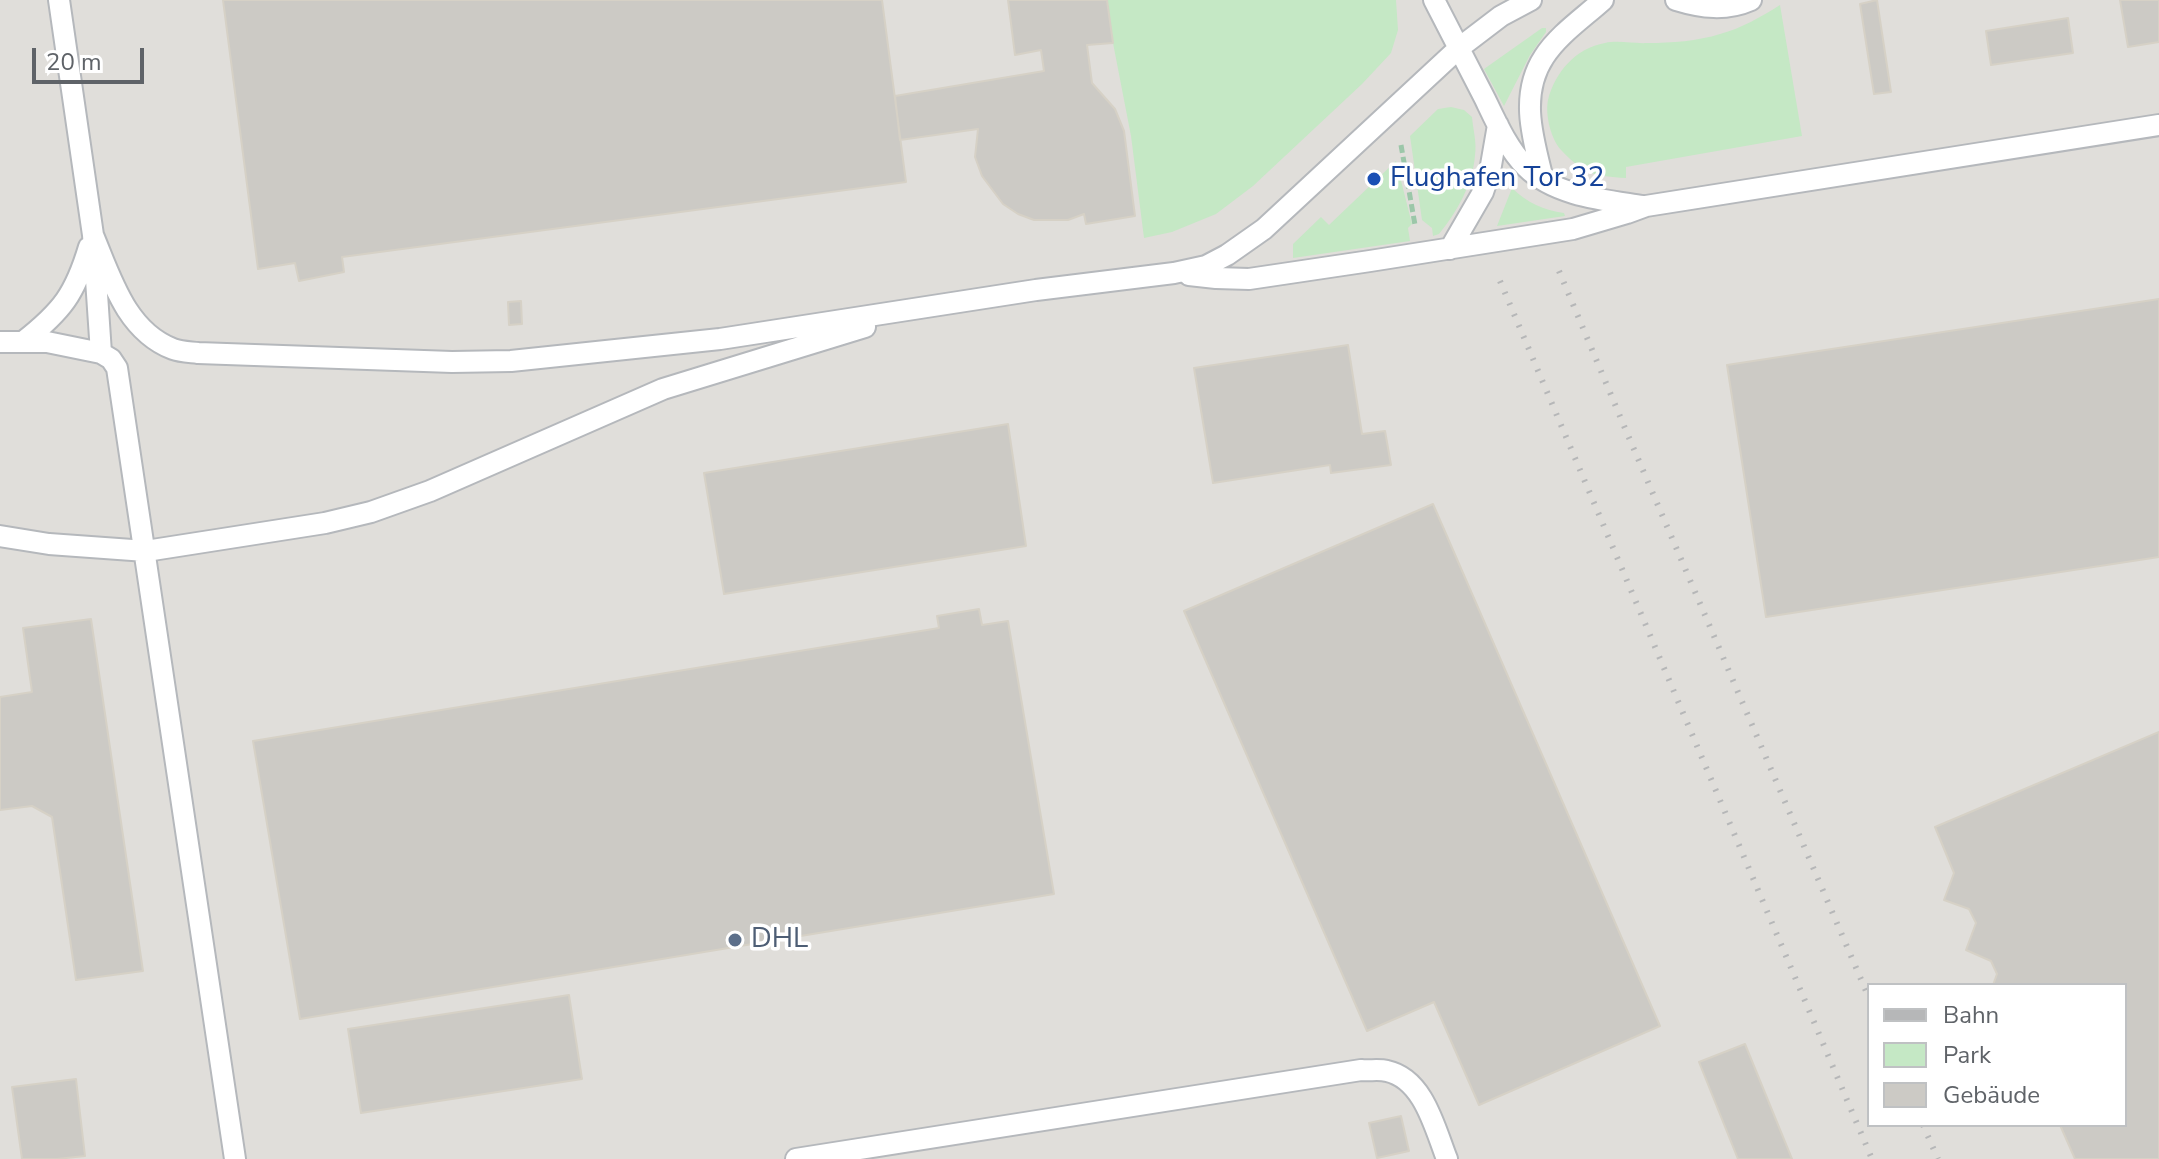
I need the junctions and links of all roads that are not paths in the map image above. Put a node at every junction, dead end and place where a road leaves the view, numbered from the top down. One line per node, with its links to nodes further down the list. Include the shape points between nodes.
1 (59, 0): 12 (lane)
2 (1434, 0): 7 (lane)
3 (1531, 0): 7 (lane)
4 (1603, 0): 10 (lane, via 1555,44 1534,75 1530,116)
5 (1676, 0): 6 (lane, via 1706,8)
6 (1751, 0)
7 (1459, 48): 8 (lane); 14 (lane, via 1264,229 1206,266)
8 (1498, 125): 10 (lane, via 1527,168); 13 (lane, via 1483,192)
9 (2159, 125): 11 (lane)
10 (1543, 179): 11 (lane, via 1598,200)
11 (1646, 206): 13 (lane, via 1573,229)
12 (93, 235): 15 (lane, via 113,283 141,329 176,350 198,353 511,361 720,339); 16 (lane, via 73,291); 18 (lane)
13 (1450, 249): 14 (lane, via 1249,279)
14 (1174, 273): 15 (lane)
15 (934, 305): 20 (lane, via 663,389 371,512)
16 (24, 341): 17 (lane); 18 (lane)
17 (0, 342)
18 (101, 353): 20 (lane, via 111,359 121,382)
19 (0, 536): 20 (lane)
20 (146, 551): 21 (lane)
21 (235, 1159)
22 (796, 1159): 23 (lane, via 1361,1070 1388,1071 1408,1080 1420,1094)
23 (1447, 1159)

